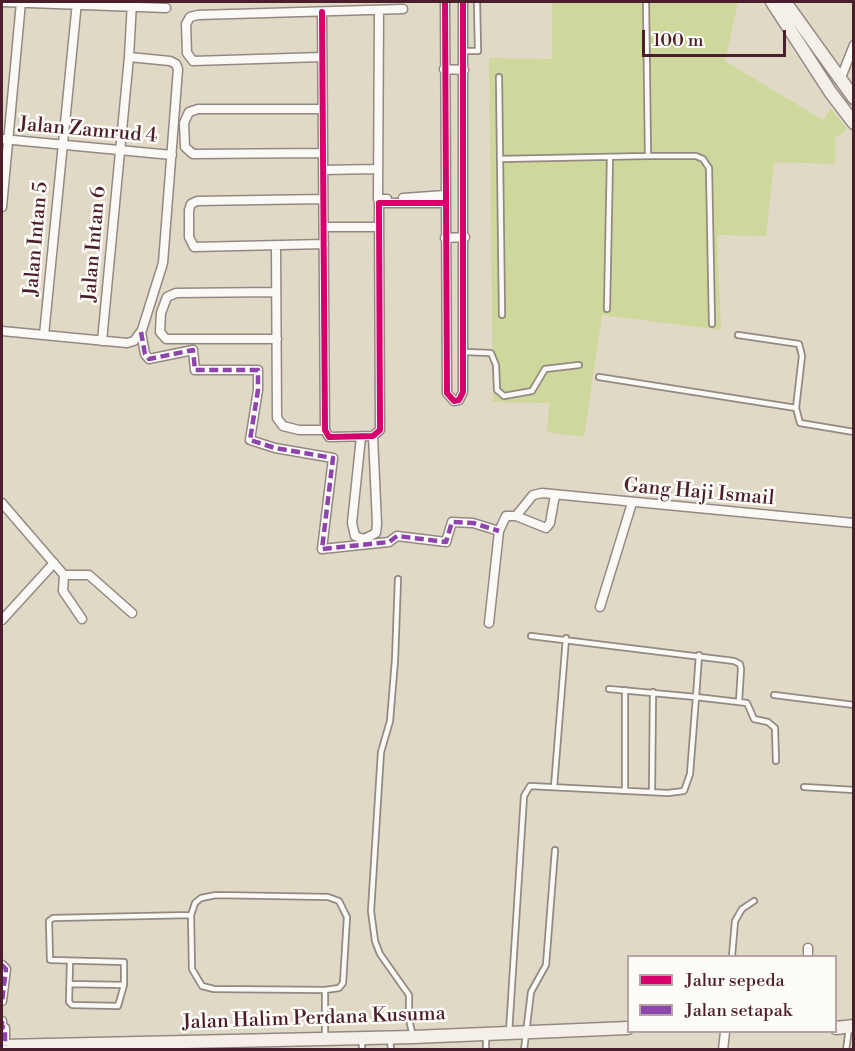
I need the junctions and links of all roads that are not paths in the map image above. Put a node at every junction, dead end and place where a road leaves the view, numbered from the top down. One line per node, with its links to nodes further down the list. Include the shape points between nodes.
1 (2, 2): 2 (street)
2 (21, 2): 9 (street); 26 (street)
3 (445, 2): 19 (street)
4 (463, 2): 16 (street)
5 (477, 2): 16 (lane, via 478,51)
6 (646, 2): 31 (lane)
7 (772, 2): 25 (main road)
8 (785, 2): 22 (main road)
9 (77, 3): 10 (street); 27 (street, Jalan Intan 5)
10 (132, 4): 11 (street); 17 (street, Jalan Intan 6)
11 (166, 8)
12 (403, 9): 13 (street)
13 (379, 10): 14 (street); 34 (street)
14 (322, 12): 18 (street); 18 (street, via 198,15 190,17 186,24 187,53 193,61)
15 (854, 45): 22 (street)
16 (464, 51): 20 (street)
17 (129, 57): 28 (street, Jalan Intan 6); 30 (street, Jalan Zamrud 4, via 176,64)
18 (322, 57): 24 (street)
19 (444, 69): 20 (street); 37 (street)
20 (464, 70): 42 (street)
21 (499, 77): 33 (lane)
22 (840, 80): 23 (main road)
23 (854, 98)
24 (323, 109): 29 (street); 29 (street, via 198,109 189,112 184,123 185,147 193,154)
25 (854, 123)
26 (5, 140): 27 (street, Jalan Zamrud 4); 39 (street)
27 (62, 145): 28 (street, Jalan Zamrud 4); 52 (street, Jalan Intan 5)
28 (120, 151): 30 (street, Jalan Zamrud 4); 55 (street, Jalan Intan 6)
29 (323, 153): 35 (street)
30 (172, 155): 51 (street, Jalan Zamrud 4, via 163,263)
31 (648, 156): 32 (lane); 49 (lane, via 696,156 709,168)
32 (610, 157): 33 (lane); 47 (lane)
33 (500, 159): 48 (lane)
34 (377, 169): 35 (street); 38 (street, via 378,199)
35 (323, 170): 36 (street)
36 (323, 199): 40 (street); 45 (street, via 191,204 189,237 194,247)
37 (445, 199): 38 (street); 43 (street)
38 (400, 201): 41 (street, via 379,203)
39 (2, 207)
40 (324, 227): 41 (street); 44 (street)
41 (378, 227): 62 (street, via 381,418 380,430)
42 (465, 237): 43 (street); 56 (street)
43 (445, 238): 56 (street, via 447,393 451,400 459,400 463,392)
44 (324, 244): 45 (street); 60 (street)
45 (276, 246): 46 (street)
46 (276, 292): 54 (street); 54 (street, via 176,293 166,297 160,332 166,339)
47 (608, 309)
48 (502, 315)
49 (712, 324)
50 (2, 331): 52 (street)
51 (141, 332): 55 (street, via 127,343); 69 (street, via 149,359 193,350 195,370 258,370 250,440 333,458 322,549 389,542 397,536 446,542 452,522)
52 (44, 335): 55 (street)
53 (738, 335): 59 (lane, via 799,344 802,356)
54 (277, 339): 60 (street, via 277,418 283,426 299,430)
55 (102, 341)
56 (464, 352): 57 (lane, via 491,353 496,365 497,390 504,396 532,391 545,369)
57 (579, 365)
58 (599, 377): 59 (lane)
59 (796, 408): 61 (lane, via 800,423)
60 (325, 430): 63 (street, via 329,437)
61 (854, 432)
62 (373, 436): 63 (street); 63 (street, via 377,524 376,533 367,539 356,536 352,523)
63 (361, 437)
64 (555, 495): 66 (street, Gang Haji Ismail); 67 (street, Gang Haji Ismail, via 533,495); 67 (street, via 546,528)
65 (2, 503): 70 (street)
66 (632, 503): 68 (street, Gang Haji Ismail); 73 (street)
67 (516, 516): 69 (street, via 506,516)
68 (854, 523)
69 (499, 531): 77 (street)
70 (54, 562): 71 (street); 76 (street)
71 (64, 575): 74 (street, via 89,575); 75 (street, via 63,591)
72 (398, 579): 112 (lane, via 395,660 390,721 381,752 371,911 380,954 409,995)
73 (600, 607)
74 (132, 613)
75 (82, 619)
76 (2, 620)
77 (489, 623)
78 (531, 636): 79 (lane)
79 (566, 638): 80 (lane); 89 (lane)
80 (699, 655): 85 (lane); 86 (lane, via 740,664)
81 (609, 689): 82 (lane)
82 (625, 690): 83 (lane); 91 (lane)
83 (653, 692): 85 (lane); 93 (lane)
84 (774, 695): 87 (lane)
85 (696, 697): 86 (lane); 93 (lane, via 688,787 679,793)
86 (739, 702): 88 (lane, via 747,703 754,719 775,728)
87 (854, 705)
88 (776, 761)
89 (554, 787): 91 (lane); 109 (lane, via 530,786 524,796)
90 (804, 787): 92 (lane)
91 (625, 790): 93 (lane)
92 (854, 790)
93 (651, 792)
94 (555, 849): 108 (lane, via 546,965 531,992)
95 (754, 901): 97 (lane, via 742,909 735,921)
96 (191, 915): 98 (lane, via 53,918 49,921 48,956 50,960); 102 (lane, via 192,969 202,986); 102 (lane, via 201,898 216,895 328,897 339,902 347,917 343,983 339,988)
97 (732, 955)
98 (70, 962): 100 (lane); 101 (lane, via 124,962)
99 (2, 965): 103 (street, via 6,969)
100 (70, 984): 101 (lane); 101 (lane, via 72,1005 118,1006)
101 (124, 985)
102 (325, 990): 113 (lane)
103 (2, 1001)
104 (2, 1021): 105 (street)
105 (2, 1027): 118 (street)
106 (851, 1027): 122 (lane)
107 (627, 1028): 108 (main road, Jalan Halim Perdana Kusuma)
108 (525, 1031): 109 (main road, Jalan Halim Perdana Kusuma); 120 (lane)
109 (509, 1032): 110 (main road, Jalan Halim Perdana Kusuma)
110 (486, 1033): 112 (main road, Jalan Halim Perdana Kusuma); 119 (lane)
111 (725, 1033): 121 (street)
112 (413, 1037): 115 (main road, Jalan Halim Perdana Kusuma)
113 (325, 1038): 114 (main road, Jalan Halim Perdana Kusuma); 116 (main road, Jalan Halim Perdana Kusuma)
114 (362, 1043): 115 (main road, Jalan Halim Perdana Kusuma)
115 (390, 1043)
116 (261, 1045): 117 (main road, Jalan Halim Perdana Kusuma)
117 (144, 1046): 118 (main road, Jalan Halim Perdana Kusuma)
118 (10, 1047)
119 (486, 1050)
120 (524, 1050)
121 (723, 1050)
122 (846, 1050)

